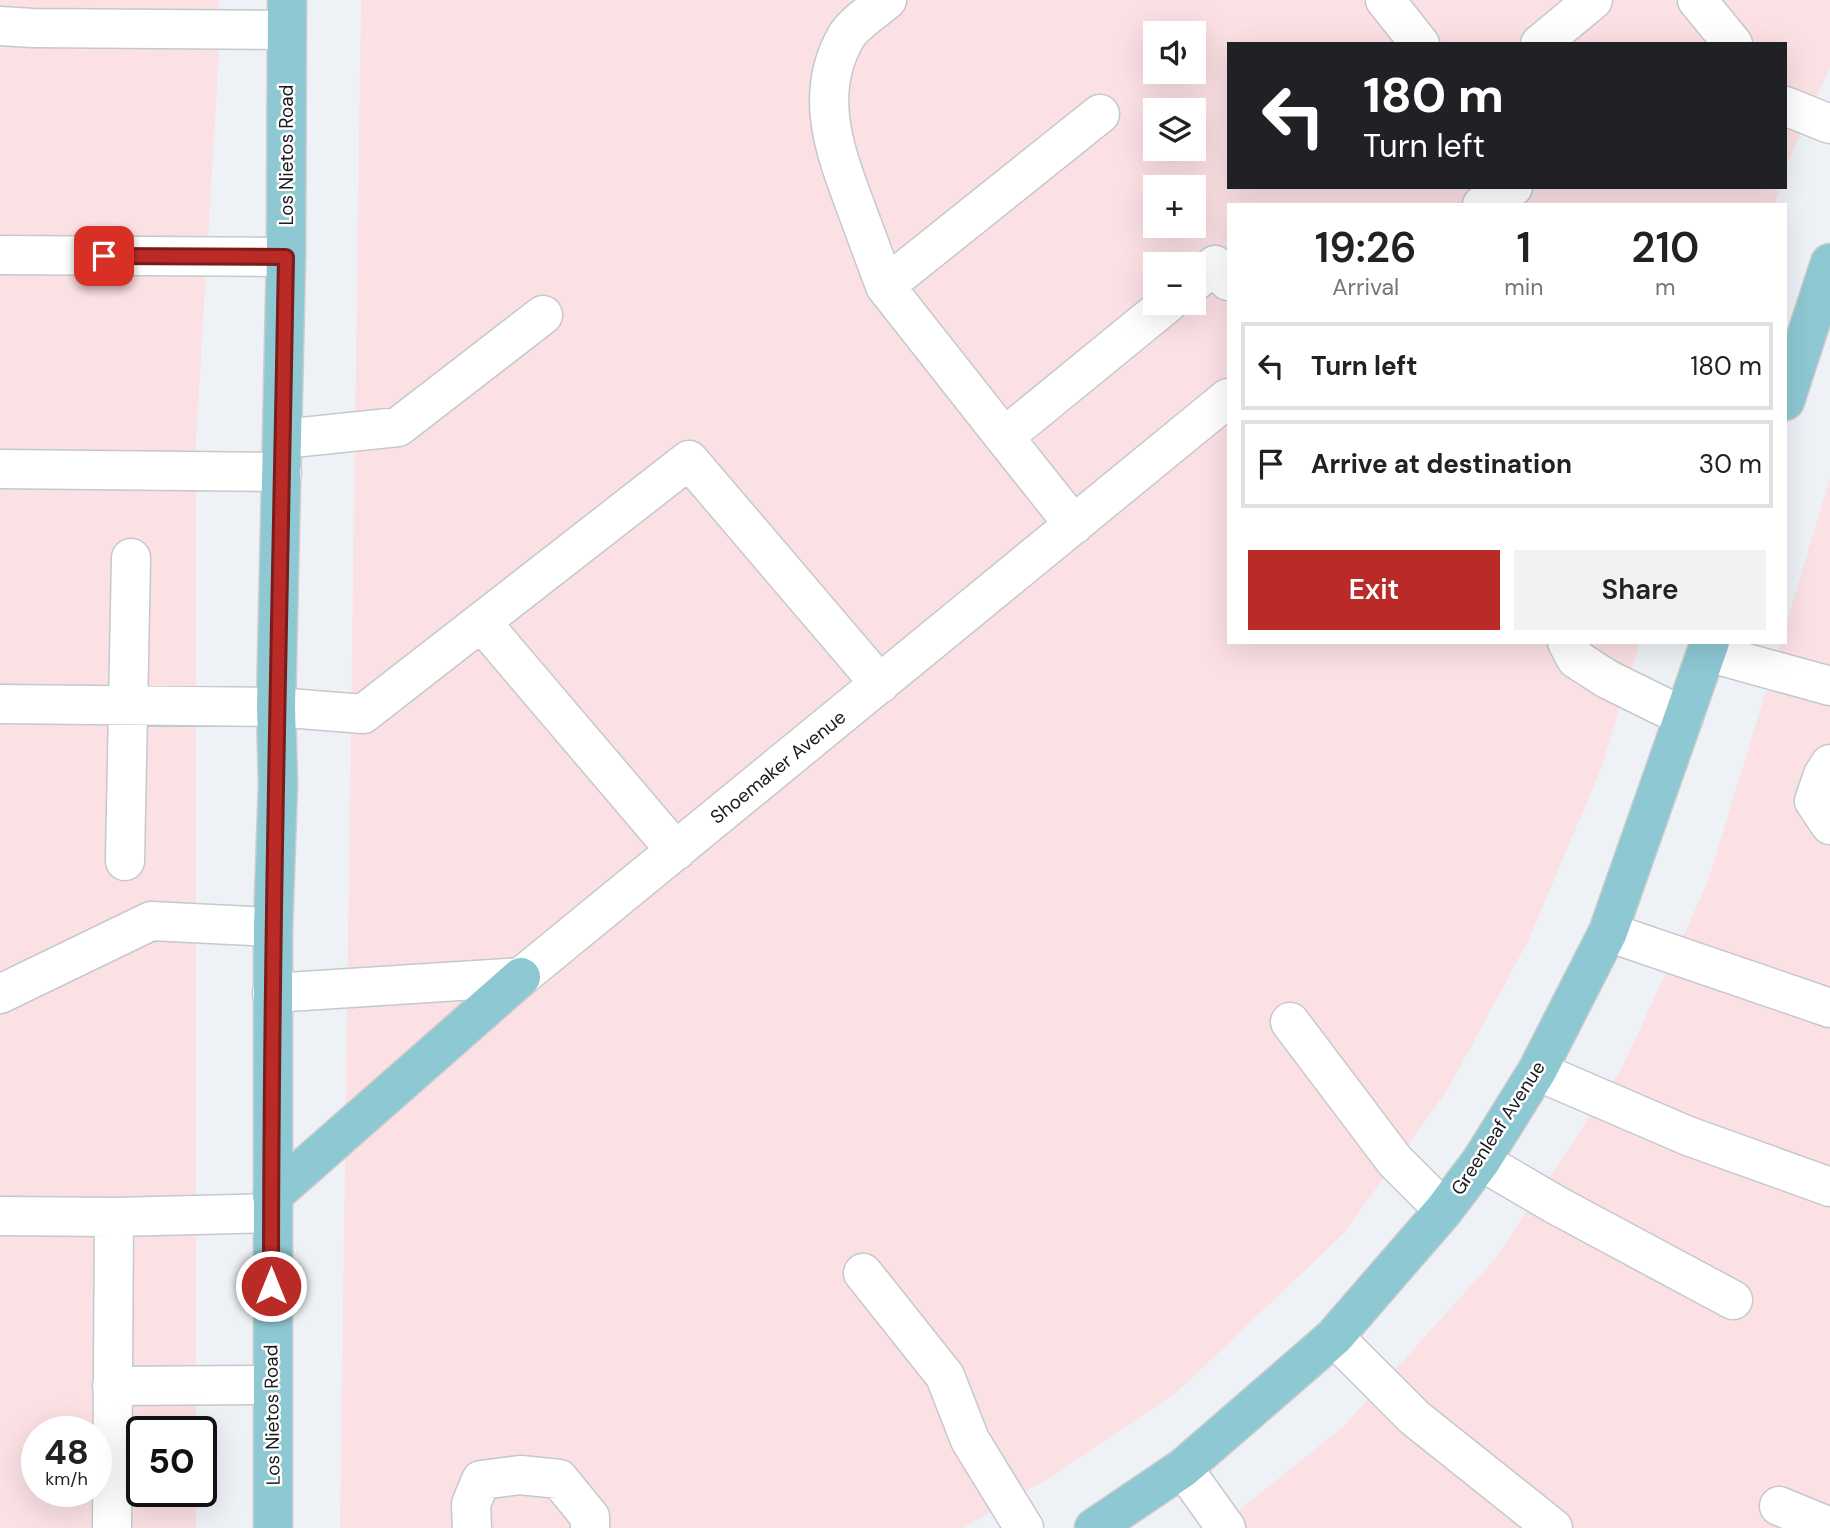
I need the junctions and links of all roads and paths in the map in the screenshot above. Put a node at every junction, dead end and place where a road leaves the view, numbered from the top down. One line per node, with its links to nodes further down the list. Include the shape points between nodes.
1 (887, 0): 20 (street, via 848,33 829,89 835,152)
2 (1385, 0): 7 (street)
3 (1593, 0): 8 (street)
4 (1697, 0): 9 (street)
5 (287, 15): 6 (street); 16 (main road, Los Nietos Road)
6 (0, 26)
7 (1418, 42)
8 (1542, 42)
9 (1731, 42)
10 (1787, 107): 12 (street)
11 (1100, 114): 20 (street)
12 (1830, 124)
13 (1510, 189): 14 (street)
14 (1485, 203)
15 (0, 255): 16 (street)
16 (286, 257): 26 (main road, Los Nietos Road)
17 (1830, 263): 23 (main road)
18 (1206, 272): 19 (street, via 1215,265)
19 (1227, 280)
20 (885, 286): 25 (street)
21 (1153, 315): 25 (street)
22 (543, 316): 26 (street, via 397,427)
23 (1787, 395)
24 (1227, 399): 28 (street, Shoemaker Avenue)
25 (1004, 437): 28 (street)
26 (282, 455): 27 (street); 37 (main road, Los Nietos Road)
27 (0, 469)
28 (1074, 525): 33 (street, Shoemaker Avenue)
29 (131, 558): 36 (street)
30 (482, 623): 33 (street, via 689,460); 37 (street, via 363,714); 41 (street)
31 (1568, 644): 38 (street, via 1576,659)
32 (1708, 647): 34 (street); 38 (main road, Greenleaf Avenue)
33 (880, 684): 41 (street, Shoemaker Avenue)
34 (1830, 686)
35 (0, 704): 36 (street)
36 (128, 706): 37 (street); 42 (street)
37 (276, 707): 43 (main road, Los Nietos Road)
38 (1684, 717): 44 (main road, Greenleaf Avenue)
39 (1830, 764): 40 (street, via 1814,801)
40 (1830, 825)
41 (676, 850): 45 (street, Shoemaker Avenue)
42 (125, 862)
43 (273, 927): 46 (main road, Los Nietos Road); 47 (street, via 151,921)
44 (1608, 932): 48 (street); 50 (main road, Greenleaf Avenue)
45 (522, 977): 46 (street); 53 (main road)
46 (272, 993): 53 (main road, Los Nietos Road)
47 (0, 994)
48 (1830, 1008)
49 (1290, 1022): 54 (street, via 1395,1161)
50 (1537, 1071): 51 (main road, Greenleaf Avenue); 52 (street, via 1676,1131)
51 (1481, 1161): 54 (main road, Greenleaf Avenue); 58 (street)
52 (1830, 1187)
53 (272, 1204): 56 (street); 60 (main road, Los Nietos Road)
54 (1444, 1210): 59 (main road, Greenleaf Avenue)
55 (0, 1216): 56 (street)
56 (114, 1217): 61 (street)
57 (863, 1273): 69 (street, via 945,1376 970,1440)
58 (1733, 1300)
59 (1334, 1337): 62 (main road, Greenleaf Avenue); 72 (street, via 1415,1418)
60 (271, 1385): 61 (street); 66 (main road, Los Nietos Road)
61 (113, 1386): 65 (street)
62 (1183, 1468): 70 (main road, Greenleaf Avenue); 71 (street)
63 (1779, 1506): 64 (street)
64 (1830, 1527)
65 (112, 1528)
66 (273, 1528)
67 (472, 1528): 68 (street, via 471,1504 481,1480 520,1475 559,1479 590,1517)
68 (590, 1528)
69 (1024, 1528)
70 (1094, 1528)
71 (1226, 1528)
72 (1553, 1528)

